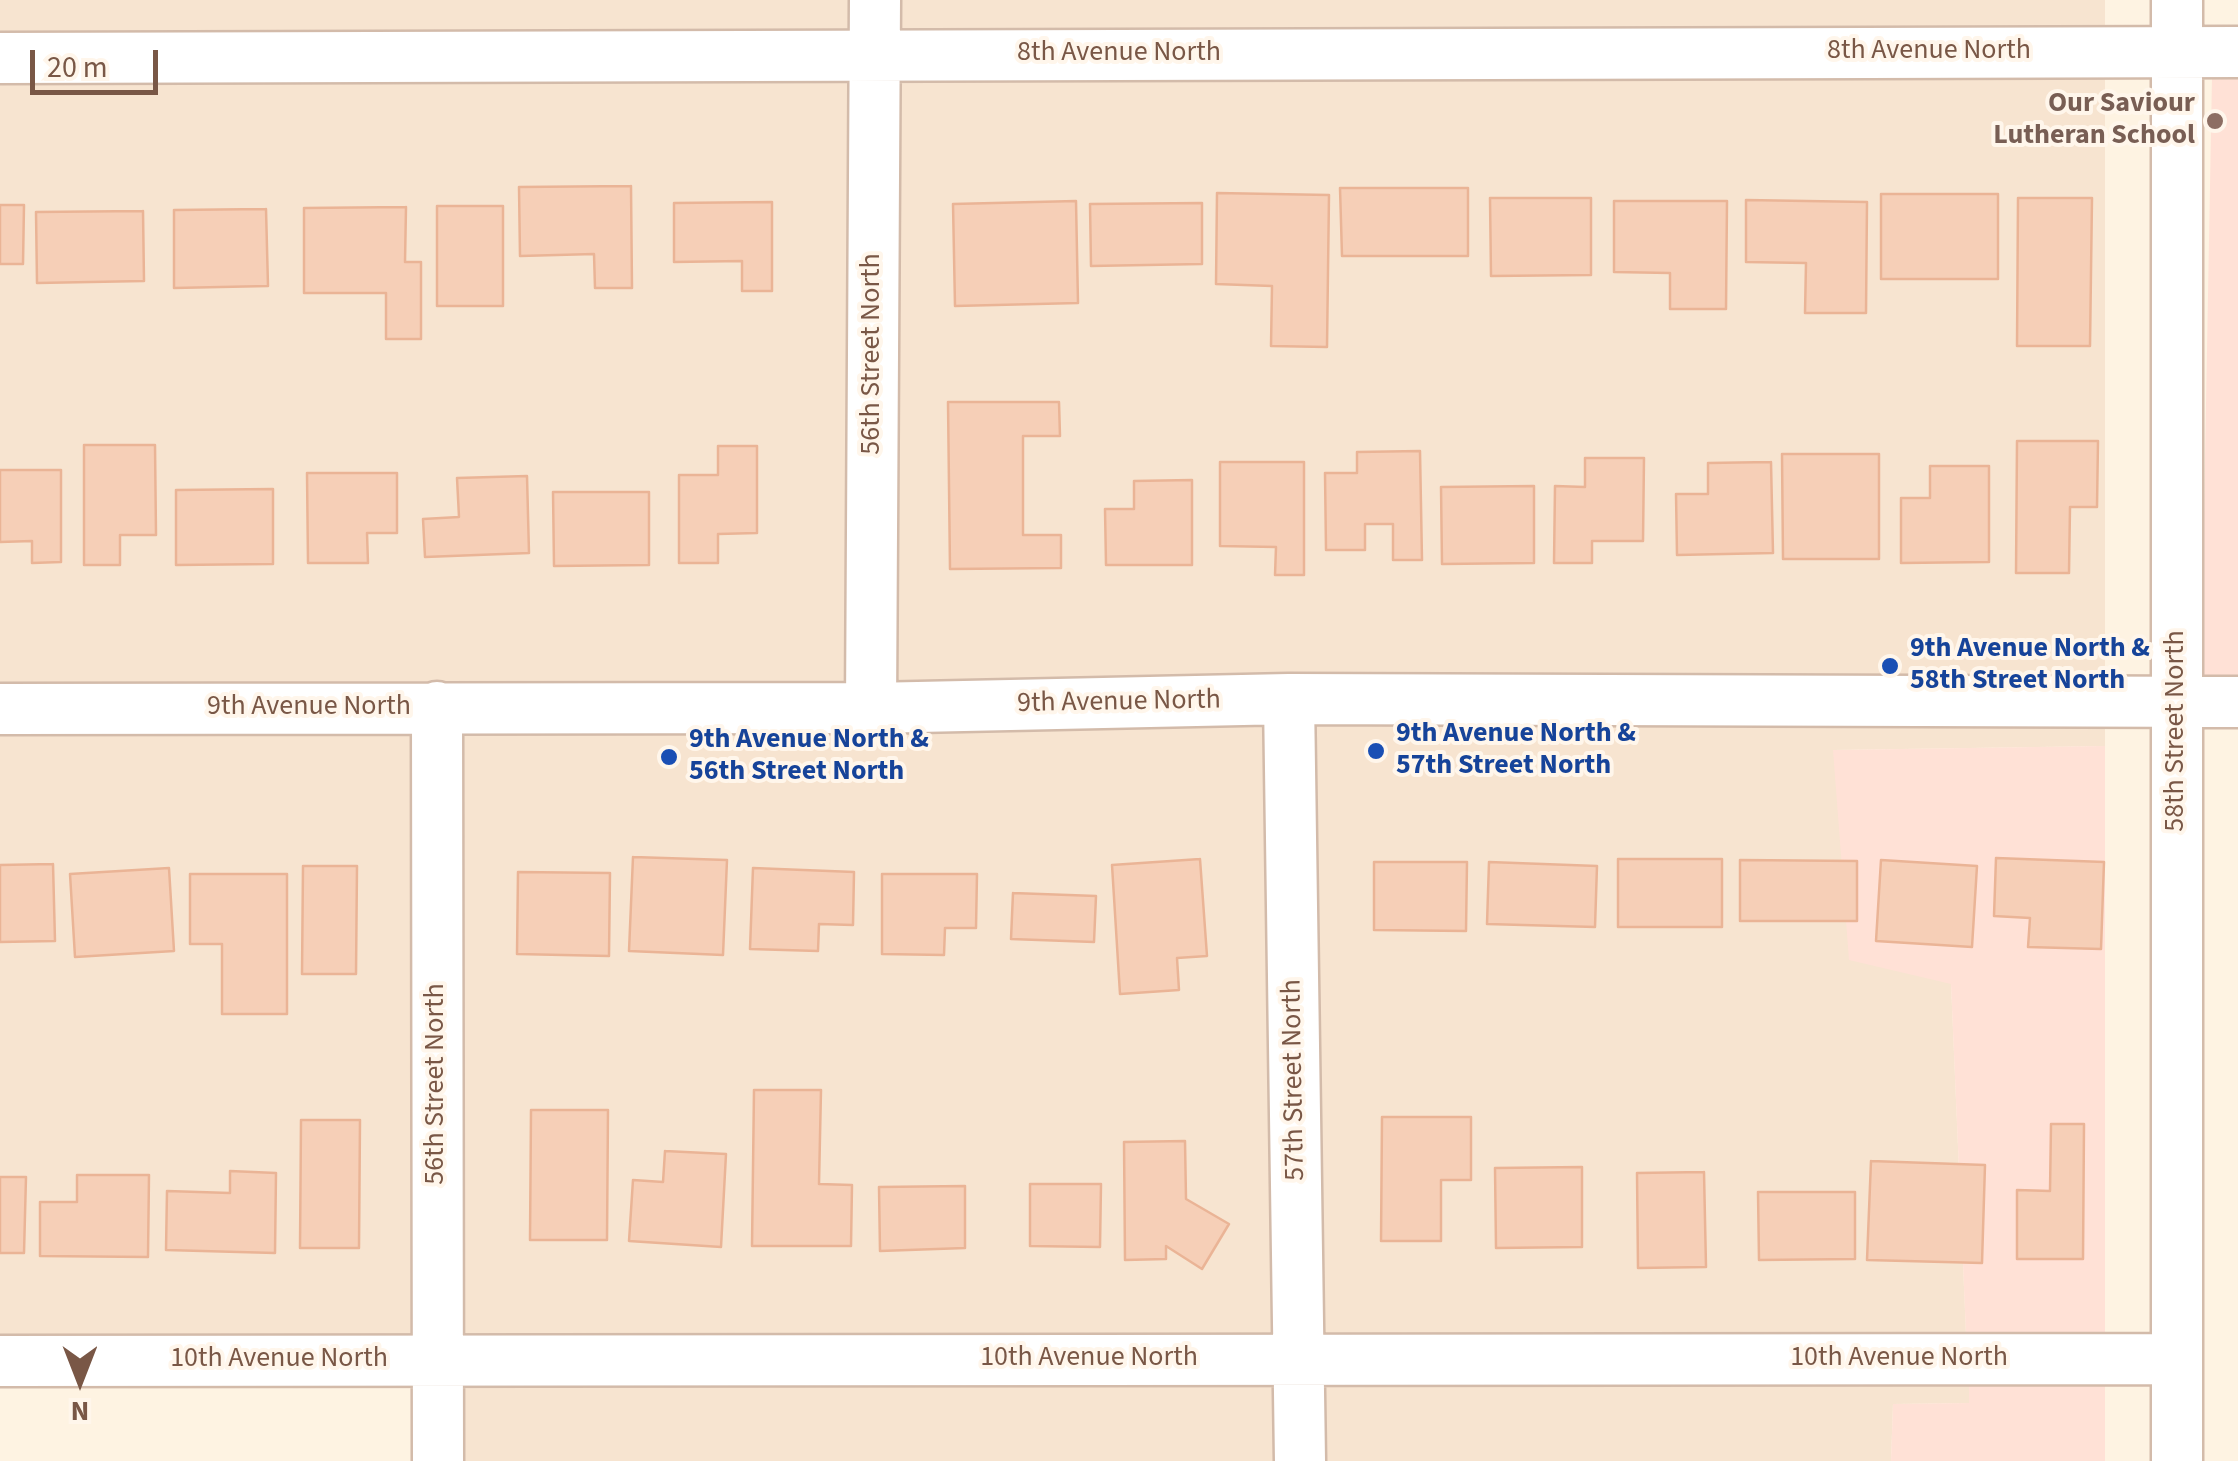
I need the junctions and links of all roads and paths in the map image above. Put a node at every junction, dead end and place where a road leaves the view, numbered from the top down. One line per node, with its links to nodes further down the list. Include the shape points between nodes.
1 (874, 0): 5 (street, 56th Street North)
2 (2177, 0): 3 (street, 58th Street North)
3 (2177, 52): 4 (street, 8th Avenue North); 5 (street, 8th Avenue North); 8 (street, 58th Street North)
4 (2238, 52)
5 (874, 54): 6 (street, 8th Avenue North); 11 (street, 56th Street North)
6 (0, 58)
7 (1289, 699): 8 (street, 9th Avenue North); 11 (street, 9th Avenue North); 14 (street, 57th Street North)
8 (2177, 702): 9 (street, 9th Avenue North); 15 (street, 58th Street North)
9 (2238, 702)
10 (437, 707): 11 (street, 9th Avenue North); 12 (street, 9th Avenue North); 13 (street, 56th Street North)
11 (872, 708)
12 (0, 709)
13 (437, 1359): 14 (street, 10th Avenue North); 16 (street, 10th Avenue North); 17 (street, 56th Street North)
14 (1300, 1359): 15 (street, 10th Avenue North); 18 (street, 57th Street North)
15 (2177, 1359): 19 (street, 58th Street North)
16 (0, 1362)
17 (438, 1461)
18 (1300, 1461)
19 (2178, 1461)

